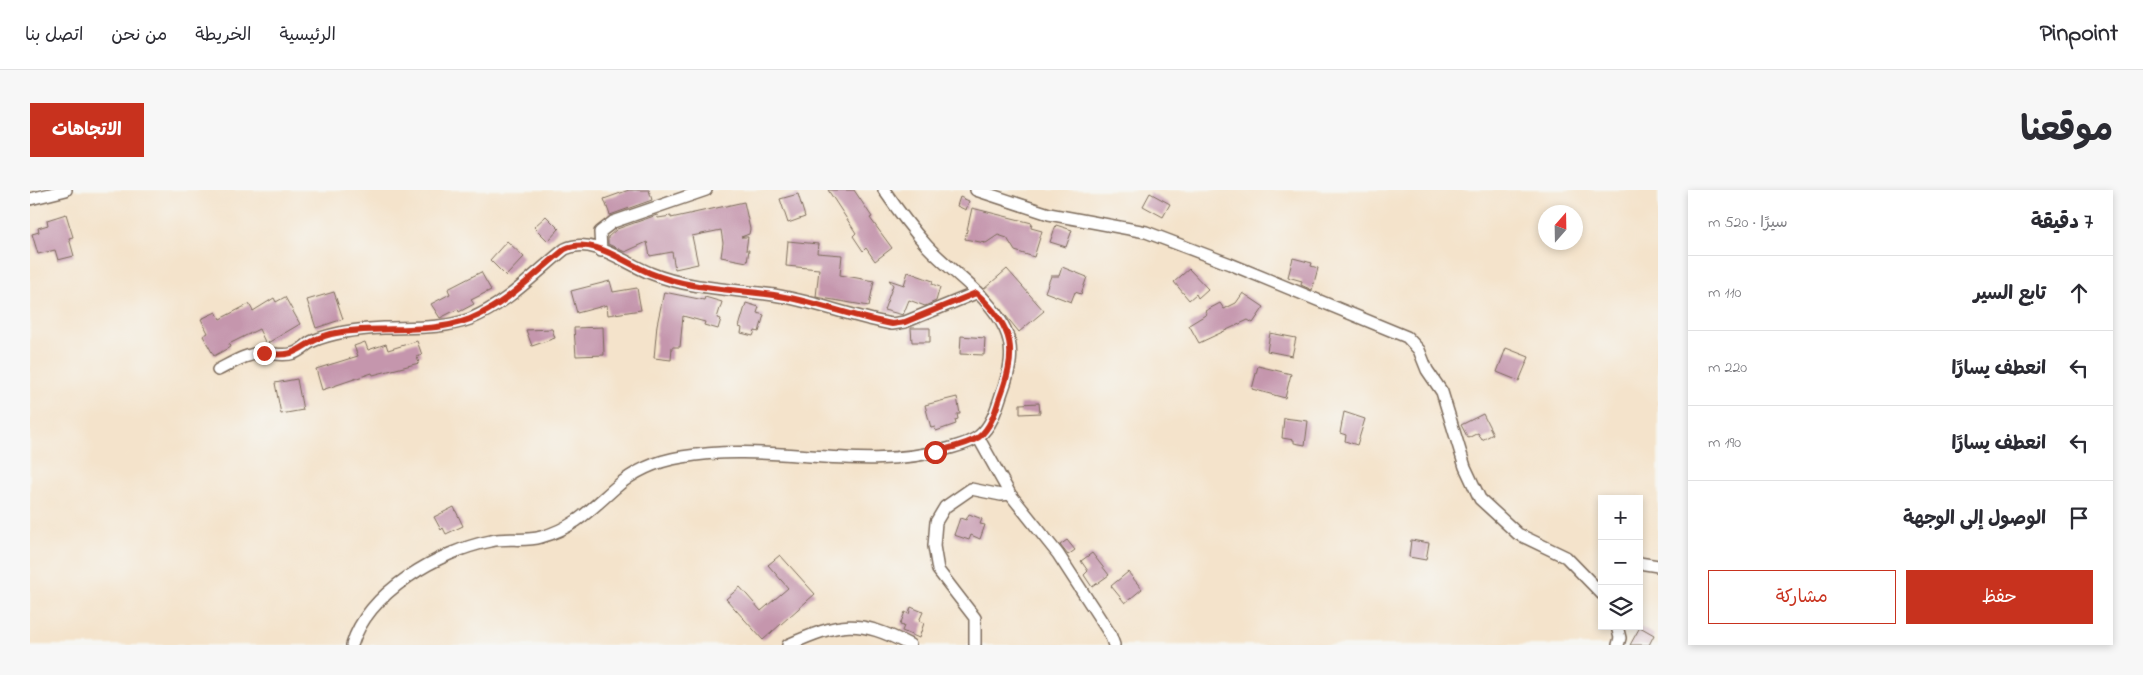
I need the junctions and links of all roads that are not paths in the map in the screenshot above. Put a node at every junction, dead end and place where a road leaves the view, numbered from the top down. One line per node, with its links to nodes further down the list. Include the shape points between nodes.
1 (66, 190): 5 (street)
2 (706, 190): 6 (street, via 613,222 600,232)
3 (884, 190): 7 (street, via 927,246)
4 (976, 190): 13 (street, via 1049,214 1146,232 1407,338 1419,350 1427,370 1442,392 1465,467 1480,498 1518,534 1566,557)
5 (30, 199)
6 (601, 251): 7 (street, via 651,274 685,283 774,295 892,324 905,322); 8 (street, via 586,244 565,249 504,300 470,319 440,325 330,334 310,342 295,353 246,356)
7 (976, 293): 9 (street, via 997,315 1011,344 1006,382 988,427)
8 (218, 370)
9 (978, 437): 10 (street); 15 (street, via 935,452 895,457 840,459 739,452 661,461 626,479 585,515 560,530 539,538 477,544 456,550 421,569 381,600 361,625)
10 (1010, 494): 18 (street, via 971,489 945,507 936,522 934,546 938,570 975,618); 19 (street, via 1058,554)
11 (1643, 564): 12 (street)
12 (1658, 566)
13 (1598, 585)
14 (1618, 630): 20 (street)
15 (352, 645)
16 (788, 645): 17 (street, via 822,630 857,625 874,628)
17 (910, 645)
18 (975, 645)
19 (1114, 645)
20 (1618, 645)

